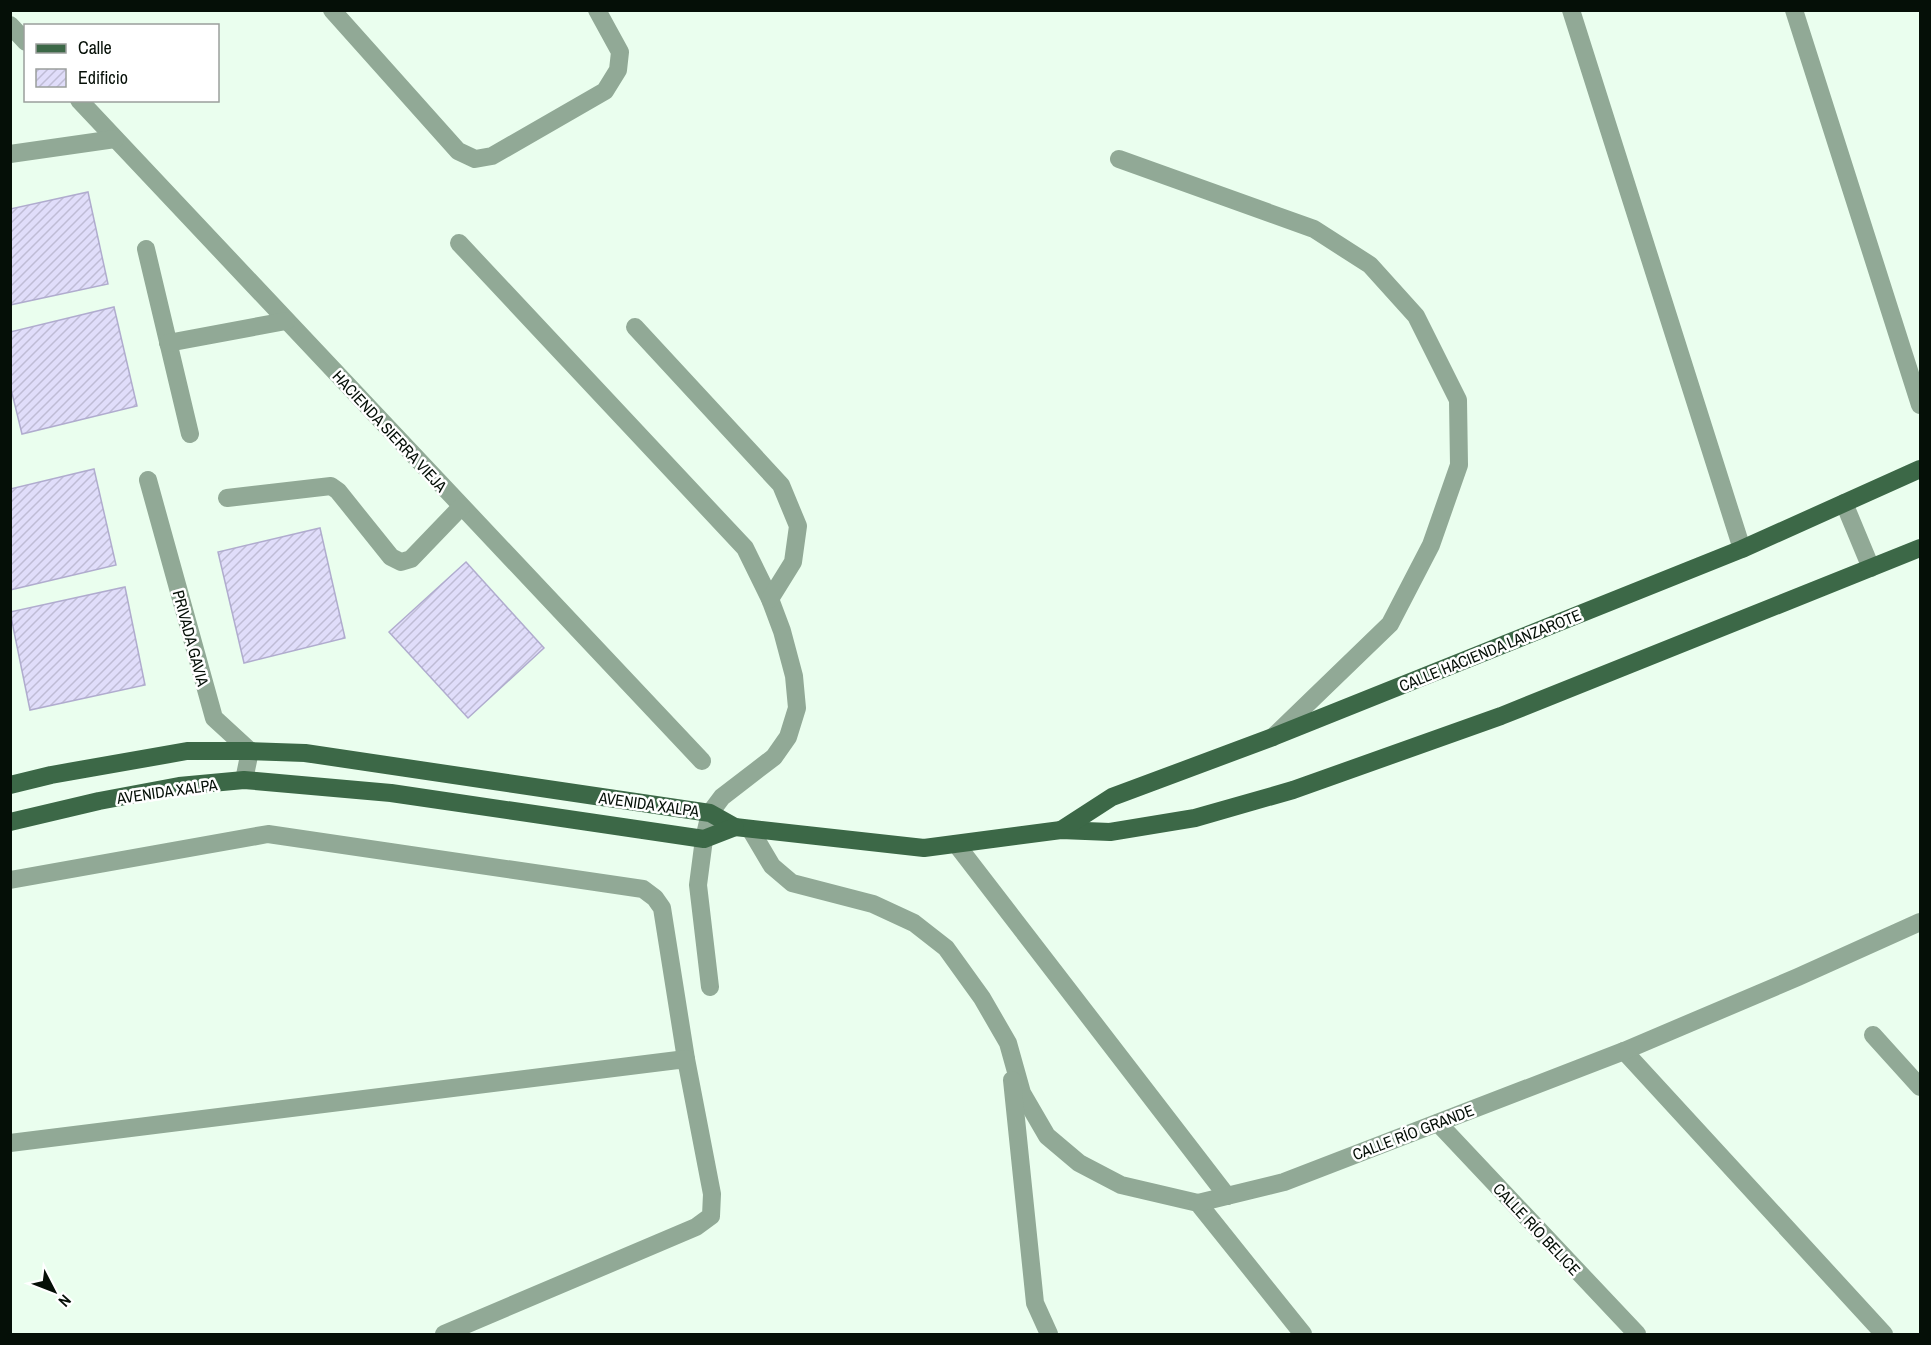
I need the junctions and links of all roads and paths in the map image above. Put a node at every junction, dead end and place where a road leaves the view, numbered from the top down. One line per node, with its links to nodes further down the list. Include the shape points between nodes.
1 (332, 10): 2 (street, via 458,152 475,159 492,156 605,91 618,70 620,52)
2 (597, 10)
3 (1571, 10): 24 (street)
4 (1794, 10): 16 (street)
5 (10, 25): 6 (street)
6 (24, 40)
7 (81, 102): 8 (street, HACIENDA SIERRA VIEJA)
8 (115, 139): 9 (street); 13 (street, HACIENDA SIERRA VIEJA)
9 (10, 154)
10 (1119, 159): 27 (street, via 1314,230 1370,265 1416,316 1458,400 1459,465 1431,545 1390,624)
11 (459, 243): 26 (street, via 745,548)
12 (146, 249): 15 (street)
13 (286, 321): 15 (street); 22 (street, HACIENDA SIERRA VIEJA)
14 (635, 327): 26 (street, via 781,485 798,526 793,562)
15 (168, 343): 17 (street)
16 (1920, 405)
17 (189, 435)
18 (1920, 469): 21 (main road, CALLE HACIENDA LANZAROTE)
19 (148, 480): 28 (street, PRIVADA GAVIA, via 213,718)
20 (227, 498): 22 (street, via 331,486 391,557 401,562 411,559)
21 (1844, 503): 24 (main road, CALLE HACIENDA LANZAROTE); 25 (street)
22 (462, 507): 29 (street, HACIENDA SIERRA VIEJA)
23 (1920, 548): 25 (main road, CALLE HACIENDA LANZAROTE)
24 (1742, 549): 27 (main road, CALLE HACIENDA LANZAROTE)
25 (1871, 568): 35 (main road, CALLE HACIENDA LANZAROTE, via 1501,716 1293,790 1194,818 1110,832)
26 (770, 599): 32 (street, via 794,676 796,708 788,737 774,757 722,796)
27 (1273, 737): 35 (main road, CALLE HACIENDA LANZAROTE, via 1112,797)
28 (250, 751): 30 (street); 31 (main road, AVENIDA XALPA, via 187,750); 32 (main road, AVENIDA XALPA, via 305,753)
29 (702, 761)
30 (244, 780): 33 (main road, AVENIDA XALPA, via 122,796); 36 (main road, AVENIDA XALPA, via 391,793)
31 (10, 785)
32 (710, 813): 34 (main road, AVENIDA XALPA); 36 (street)
33 (10, 822)
34 (743, 828): 36 (main road, AVENIDA XALPA); 37 (main road, CALLE HACIENDA LANZAROTE, via 924,848); 42 (street, via 772,866 792,883 873,904 914,923 946,948)
35 (1061, 830): 37 (main road, CALLE HACIENDA LANZAROTE)
36 (704, 839): 40 (street, via 698,885)
37 (956, 844): 48 (street)
38 (10, 880): 44 (street, via 268,834 643,890 662,908)
39 (1920, 922): 43 (street, CALLE RÍO GRANDE)
40 (710, 987)
41 (1873, 1035): 45 (street)
42 (1008, 1043): 49 (street, via 1023,1093 1047,1136 1079,1163 1121,1185); 51 (street, via 1035,1303)
43 (1624, 1051): 46 (street, CALLE RÍO GRANDE); 54 (street)
44 (686, 1059): 47 (street); 50 (street, via 712,1194 711,1216 696,1227)
45 (1920, 1087)
46 (1438, 1123): 48 (street, CALLE RÍO GRANDE, via 1284,1182); 53 (street, CALLE RÍO BELICE)
47 (10, 1143)
48 (1227, 1197): 49 (street, CALLE RÍO GRANDE)
49 (1198, 1203): 52 (street)
50 (444, 1335)
51 (1049, 1335)
52 (1303, 1335)
53 (1637, 1335)
54 (1884, 1335)

